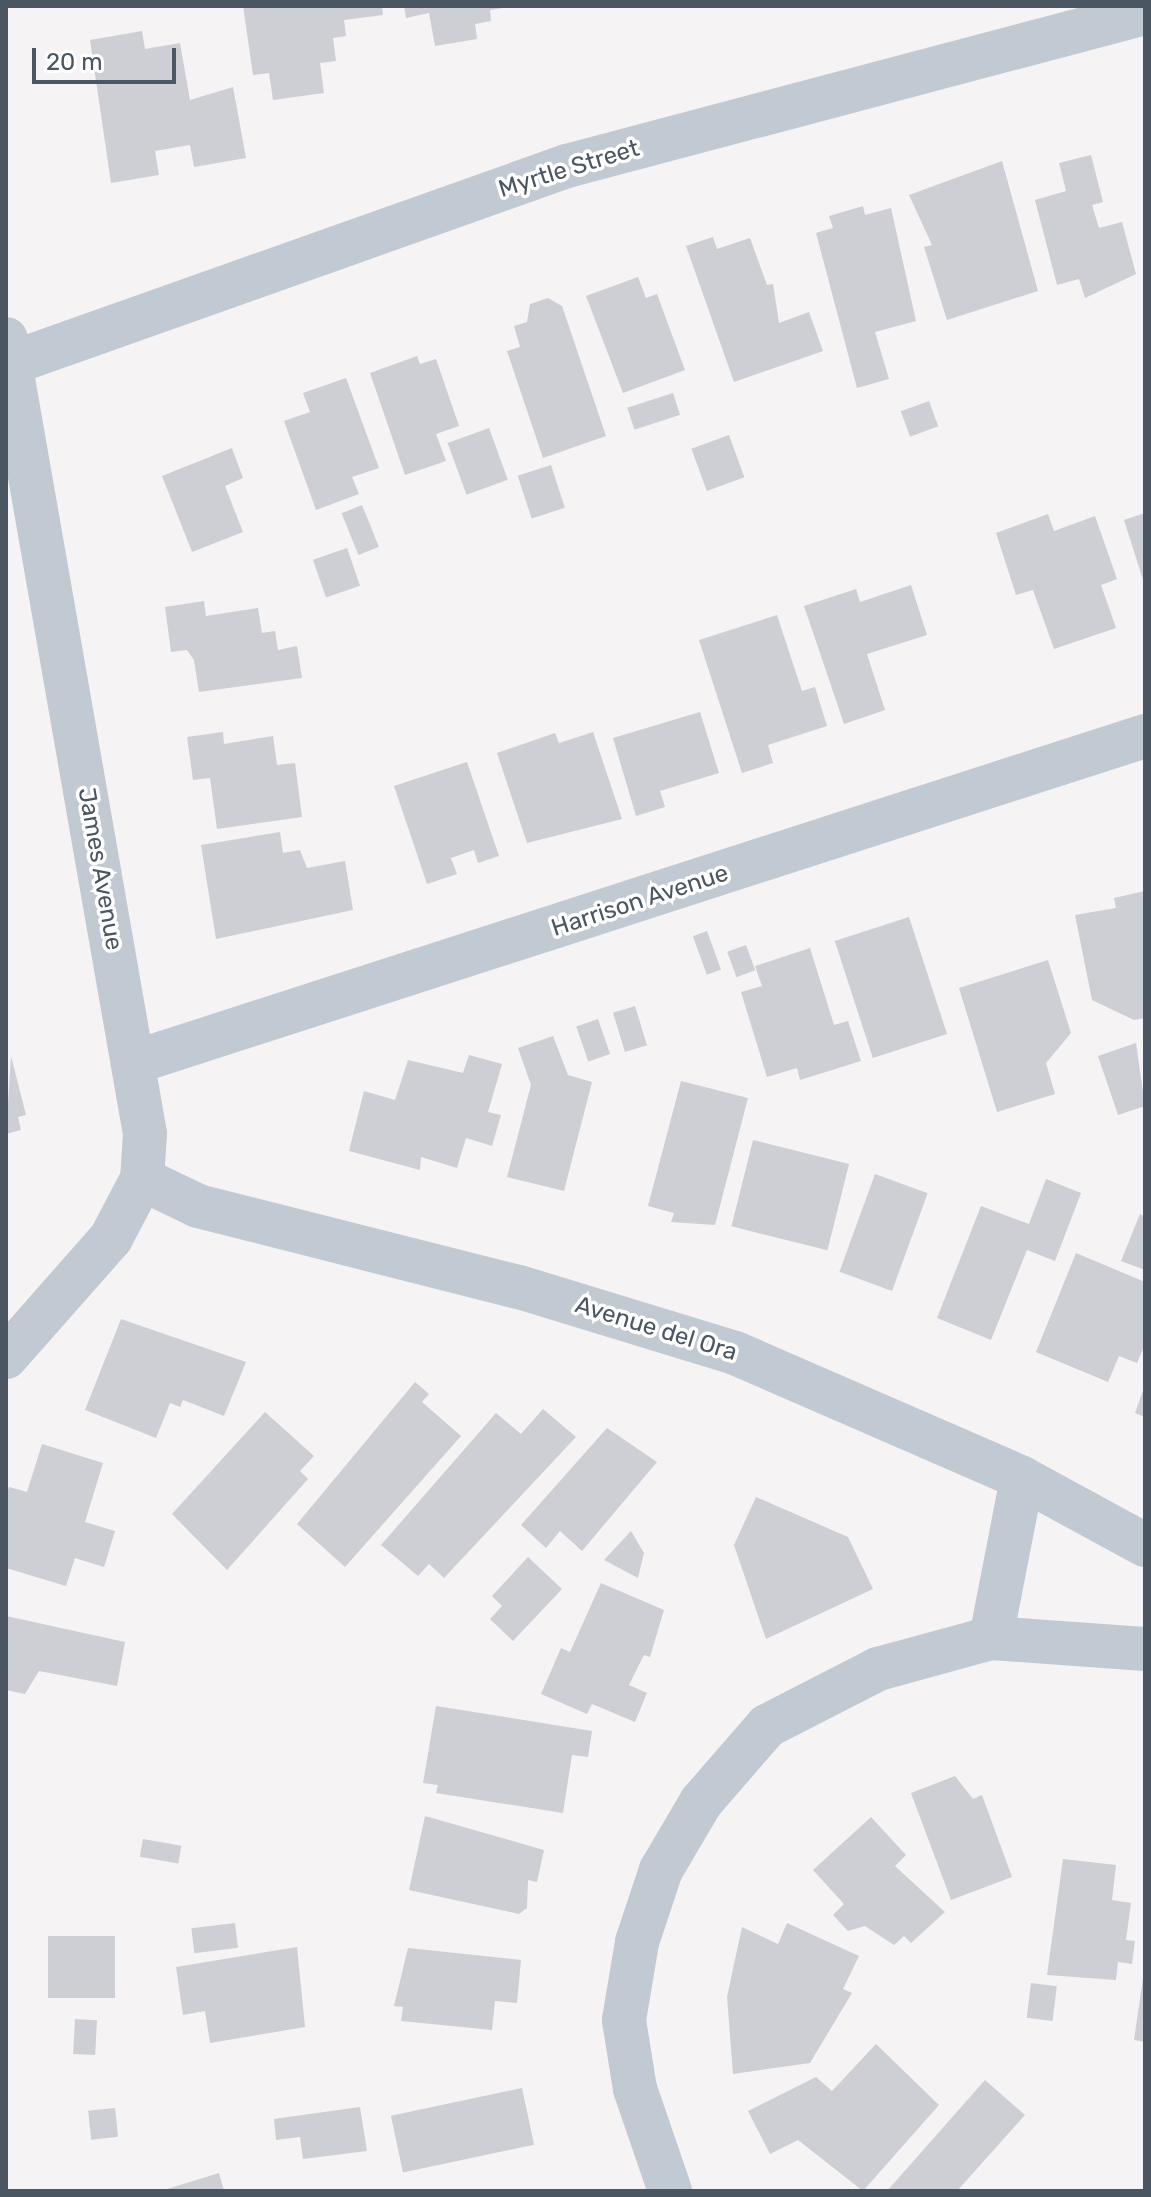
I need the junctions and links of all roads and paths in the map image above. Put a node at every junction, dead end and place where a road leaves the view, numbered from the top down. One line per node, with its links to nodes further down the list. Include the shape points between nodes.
1 (1145, 13): 2 (street, Myrtle Street, via 567,166)
2 (7, 356): 4 (street, James Avenue)
3 (1145, 736): 4 (street, Harrison Avenue)
4 (135, 1062): 5 (street, James Avenue)
5 (142, 1179): 6 (street, via 111,1238); 7 (street, Avenue del Ora, via 198,1206 519,1287 735,1353)
6 (6, 1357)
7 (1022, 1478): 8 (street, Avenue del Ora); 9 (street)
8 (1145, 1545)
9 (991, 1638): 10 (street); 11 (street, via 878,1669 767,1726 701,1802 661,1870 637,1942 624,2020 635,2089)
10 (1145, 1649)
11 (670, 2191)

